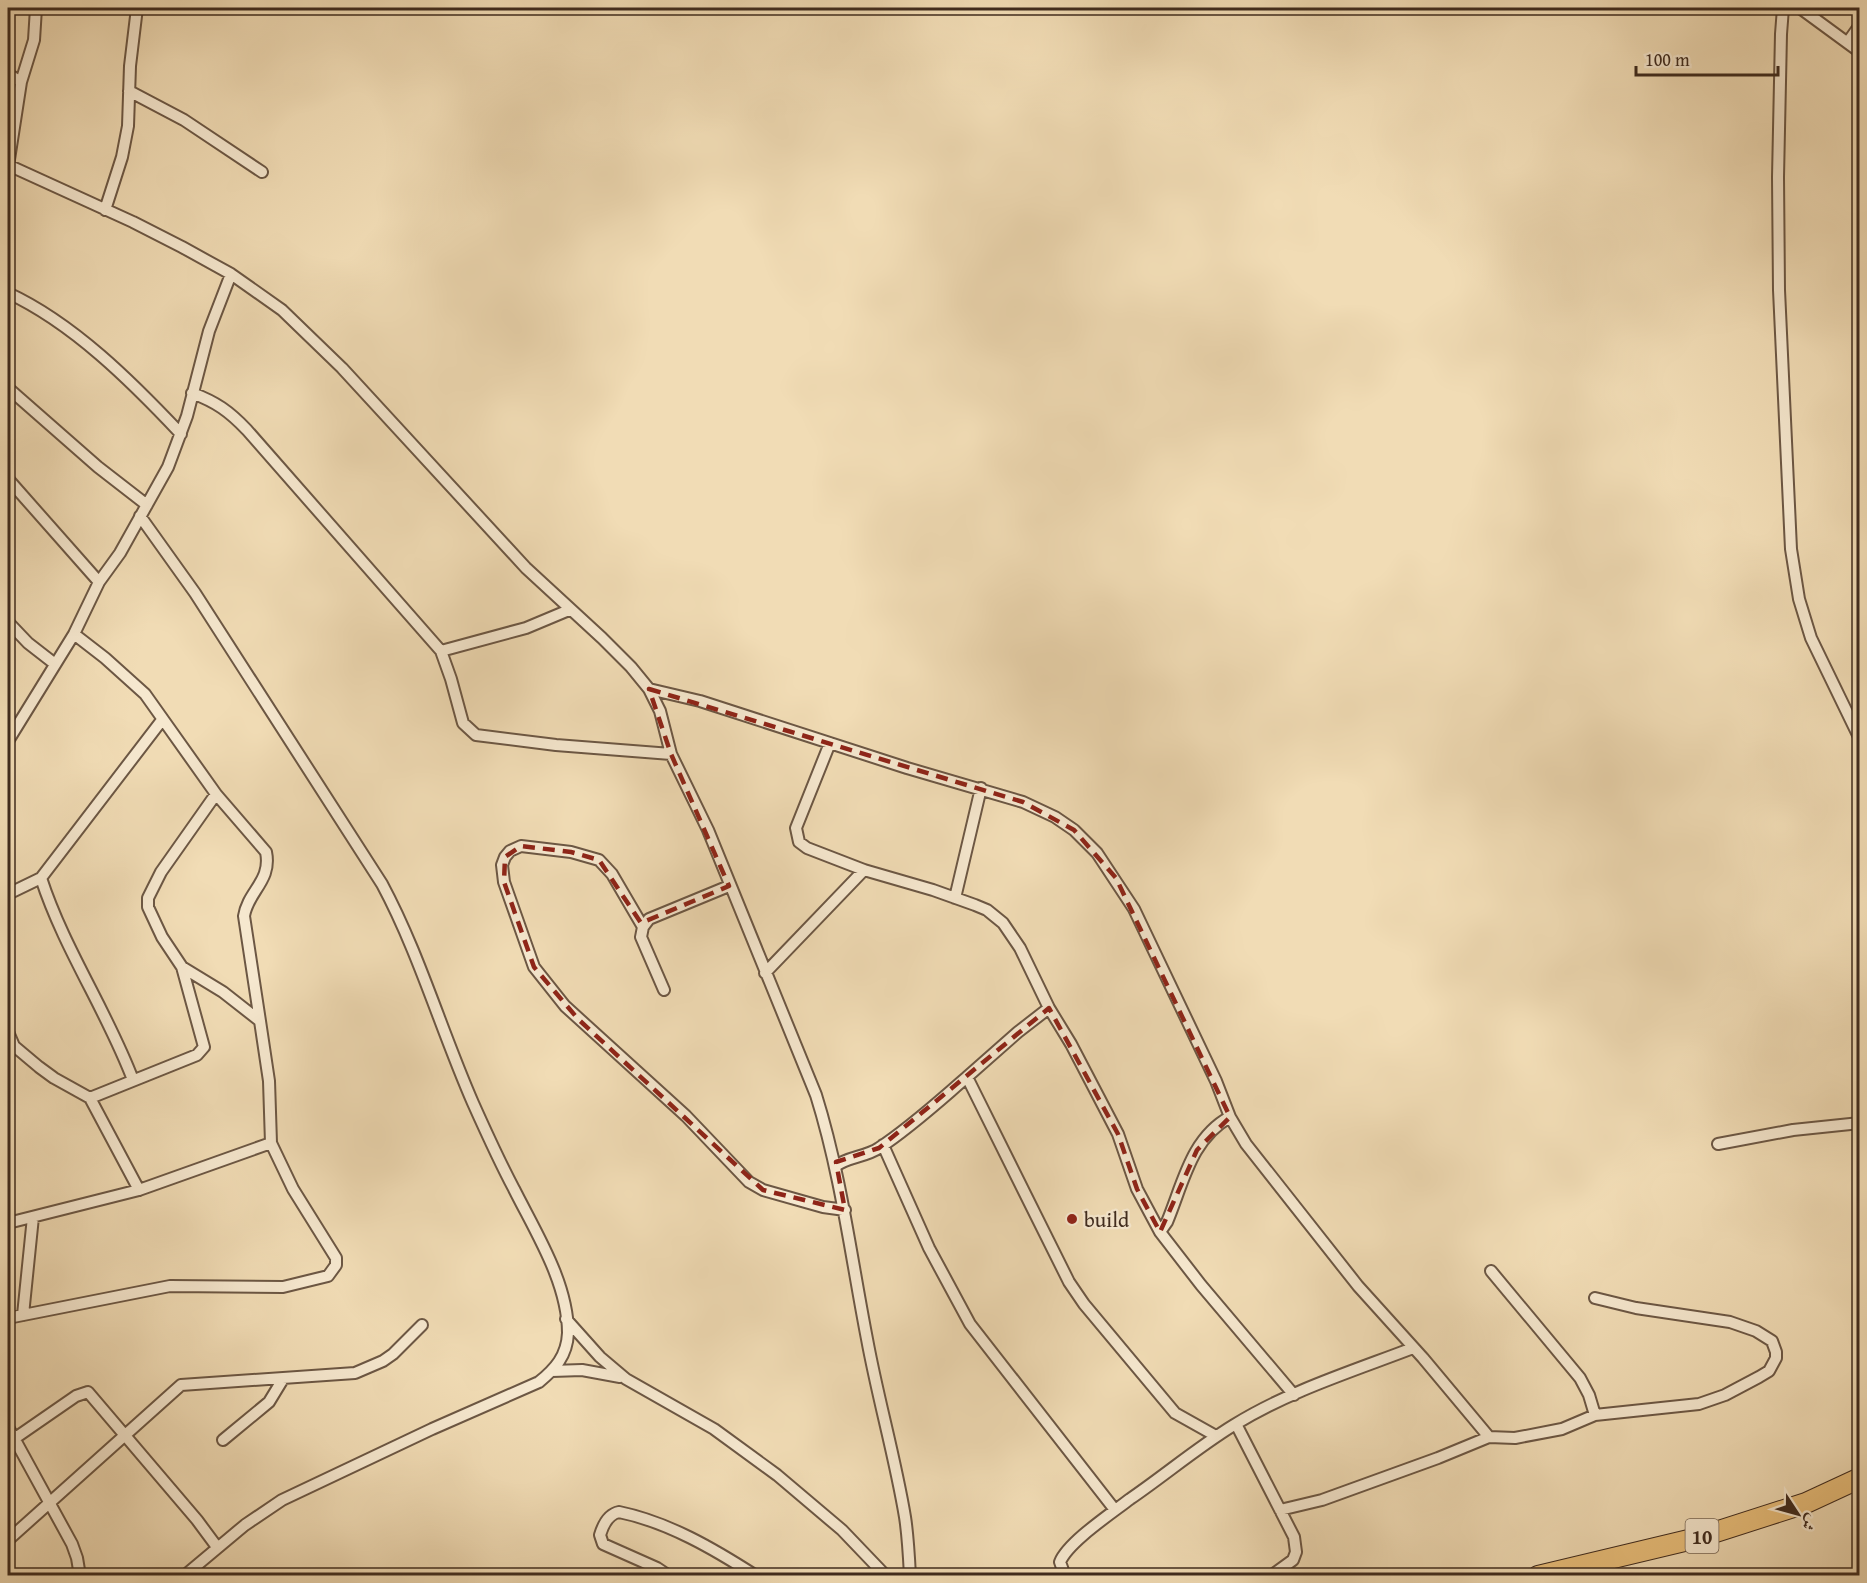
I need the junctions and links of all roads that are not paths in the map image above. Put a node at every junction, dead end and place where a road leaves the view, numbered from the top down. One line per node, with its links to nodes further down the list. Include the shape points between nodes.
1 (36, 8): 9 (street, via 32,48)
2 (137, 8): 10 (street)
3 (1783, 8): 30 (street, via 1779,290 1791,549 1799,599 1811,638)
4 (1800, 8): 6 (street)
5 (1860, 25): 6 (street)
6 (1848, 42): 7 (street)
7 (1860, 52)
8 (8, 74): 9 (street)
9 (21, 82): 11 (street)
10 (129, 91): 12 (street, via 183,120); 13 (street, via 126,141)
11 (8, 165): 13 (street)
12 (262, 172)
13 (105, 210): 14 (street)
14 (231, 274): 17 (street, via 209,331); 23 (street, via 282,310 314,340)
15 (8, 293): 18 (street, via 40,310 80,340)
16 (8, 388): 20 (street)
17 (192, 393): 18 (street); 26 (street, via 230,412)
18 (181, 434): 20 (street)
19 (8, 479): 22 (street)
20 (147, 505): 21 (street)
21 (141, 516): 22 (street); 67 (street, via 195,592 382,884 473,1104 551,1263)
22 (99, 582): 25 (street)
23 (569, 610): 26 (street, via 526,628); 28 (street, via 602,638)
24 (8, 622): 27 (street)
25 (74, 634): 27 (street); 29 (street, via 145,694)
26 (441, 651): 33 (street, via 463,723 476,735)
27 (55, 664): 31 (street)
28 (649, 689): 32 (street); 33 (street, via 660,711)
29 (162, 720): 35 (street); 37 (street)
30 (1860, 739)
31 (8, 741)
32 (830, 742): 34 (street); 36 (street, via 796,833 807,848)
33 (671, 754): 38 (street, via 708,830)
34 (981, 788): 40 (street); 52 (street, via 1023,801 1055,817 1097,853 1134,909)
35 (216, 794): 42 (street, via 161,872 148,898 148,907 162,937); 46 (street, via 266,852 268,862 244,916)
36 (864, 870): 40 (street); 43 (street)
37 (41, 878): 39 (street); 50 (street, via 65,939)
38 (729, 886): 41 (street, via 650,919); 43 (street)
39 (8, 894)
40 (955, 898): 45 (street, via 987,910 1003,922)
41 (643, 927): 44 (street, via 641,937); 59 (street, via 612,874 599,860 521,846 505,857 504,882 534,967 565,1006 686,1116 749,1182 823,1208)
42 (182, 967): 46 (street); 50 (street, via 203,1039 202,1052)
43 (765, 973): 57 (street, via 816,1095)
44 (664, 990)
45 (1049, 1008): 49 (street); 62 (street, via 1118,1134 1137,1189)
46 (260, 1021): 54 (street, via 269,1081)
47 (8, 1032): 48 (street)
48 (10, 1048): 51 (street)
49 (968, 1077): 56 (street); 78 (street, via 1069,1282 1084,1304 1175,1413)
50 (133, 1080): 51 (street)
51 (90, 1098): 58 (street)
52 (1230, 1117): 62 (street, via 1215,1127 1197,1150); 69 (street, via 1268,1174)
53 (1860, 1123): 55 (street)
54 (271, 1143): 58 (street); 65 (street, via 293,1189 336,1258 328,1276 283,1287 170,1286)
55 (1718, 1144)
56 (883, 1145): 57 (street); 85 (street, via 929,1248 970,1324)
57 (836, 1166): 59 (street)
58 (139, 1190): 60 (street)
59 (845, 1210): 94 (street, via 868,1347 903,1508)
60 (33, 1217): 61 (street); 65 (street)
61 (8, 1223)
62 (1160, 1232): 73 (street)
63 (1491, 1271): 74 (street, via 1580,1378)
64 (1595, 1298): 74 (street, via 1730,1322 1766,1336 1774,1346 1776,1358 1769,1371 1759,1377 1699,1404)
65 (23, 1315): 66 (street)
66 (8, 1317)
67 (566, 1319): 70 (street, via 566,1349); 72 (street)
68 (422, 1325): 71 (street, via 393,1354 370,1368 355,1373)
69 (1413, 1348): 73 (street); 79 (street)
70 (552, 1371): 72 (street, via 582,1370); 88 (street, via 539,1382 282,1500)
71 (283, 1379): 77 (street, via 181,1385); 80 (street, via 273,1398)
72 (626, 1379): 93 (street, via 681,1409 753,1457 842,1530)
73 (1294, 1395): 75 (street)
74 (1595, 1415): 79 (street, via 1563,1429 1515,1438)
75 (1236, 1424): 78 (street); 86 (street)
76 (8, 1427): 81 (street)
77 (125, 1435): 81 (street, via 88,1392); 84 (street); 88 (street)
78 (1216, 1436): 85 (street)
79 (1489, 1437): 86 (street, via 1322,1500)
80 (223, 1440)
81 (10, 1441): 84 (street)
82 (1860, 1478): 97 (highway, 10, via 1806,1503 1696,1538)
83 (1860, 1493): 98 (highway, 10, via 1716,1546)
84 (49, 1502): 87 (street); 89 (street, via 72,1544)
85 (1115, 1510): 95 (street, via 1063,1555 1059,1562)
86 (1280, 1510): 96 (street, via 1294,1537 1296,1552 1293,1560)
87 (8, 1540)
88 (217, 1547): 90 (street)
89 (80, 1575)
90 (184, 1575)
91 (669, 1575): 92 (street, via 603,1544 600,1535 609,1518 620,1512 666,1527)
92 (756, 1575)
93 (886, 1575)
94 (910, 1575)
95 (1065, 1575)
96 (1271, 1575)
97 (1539, 1575)
98 (1598, 1575)

